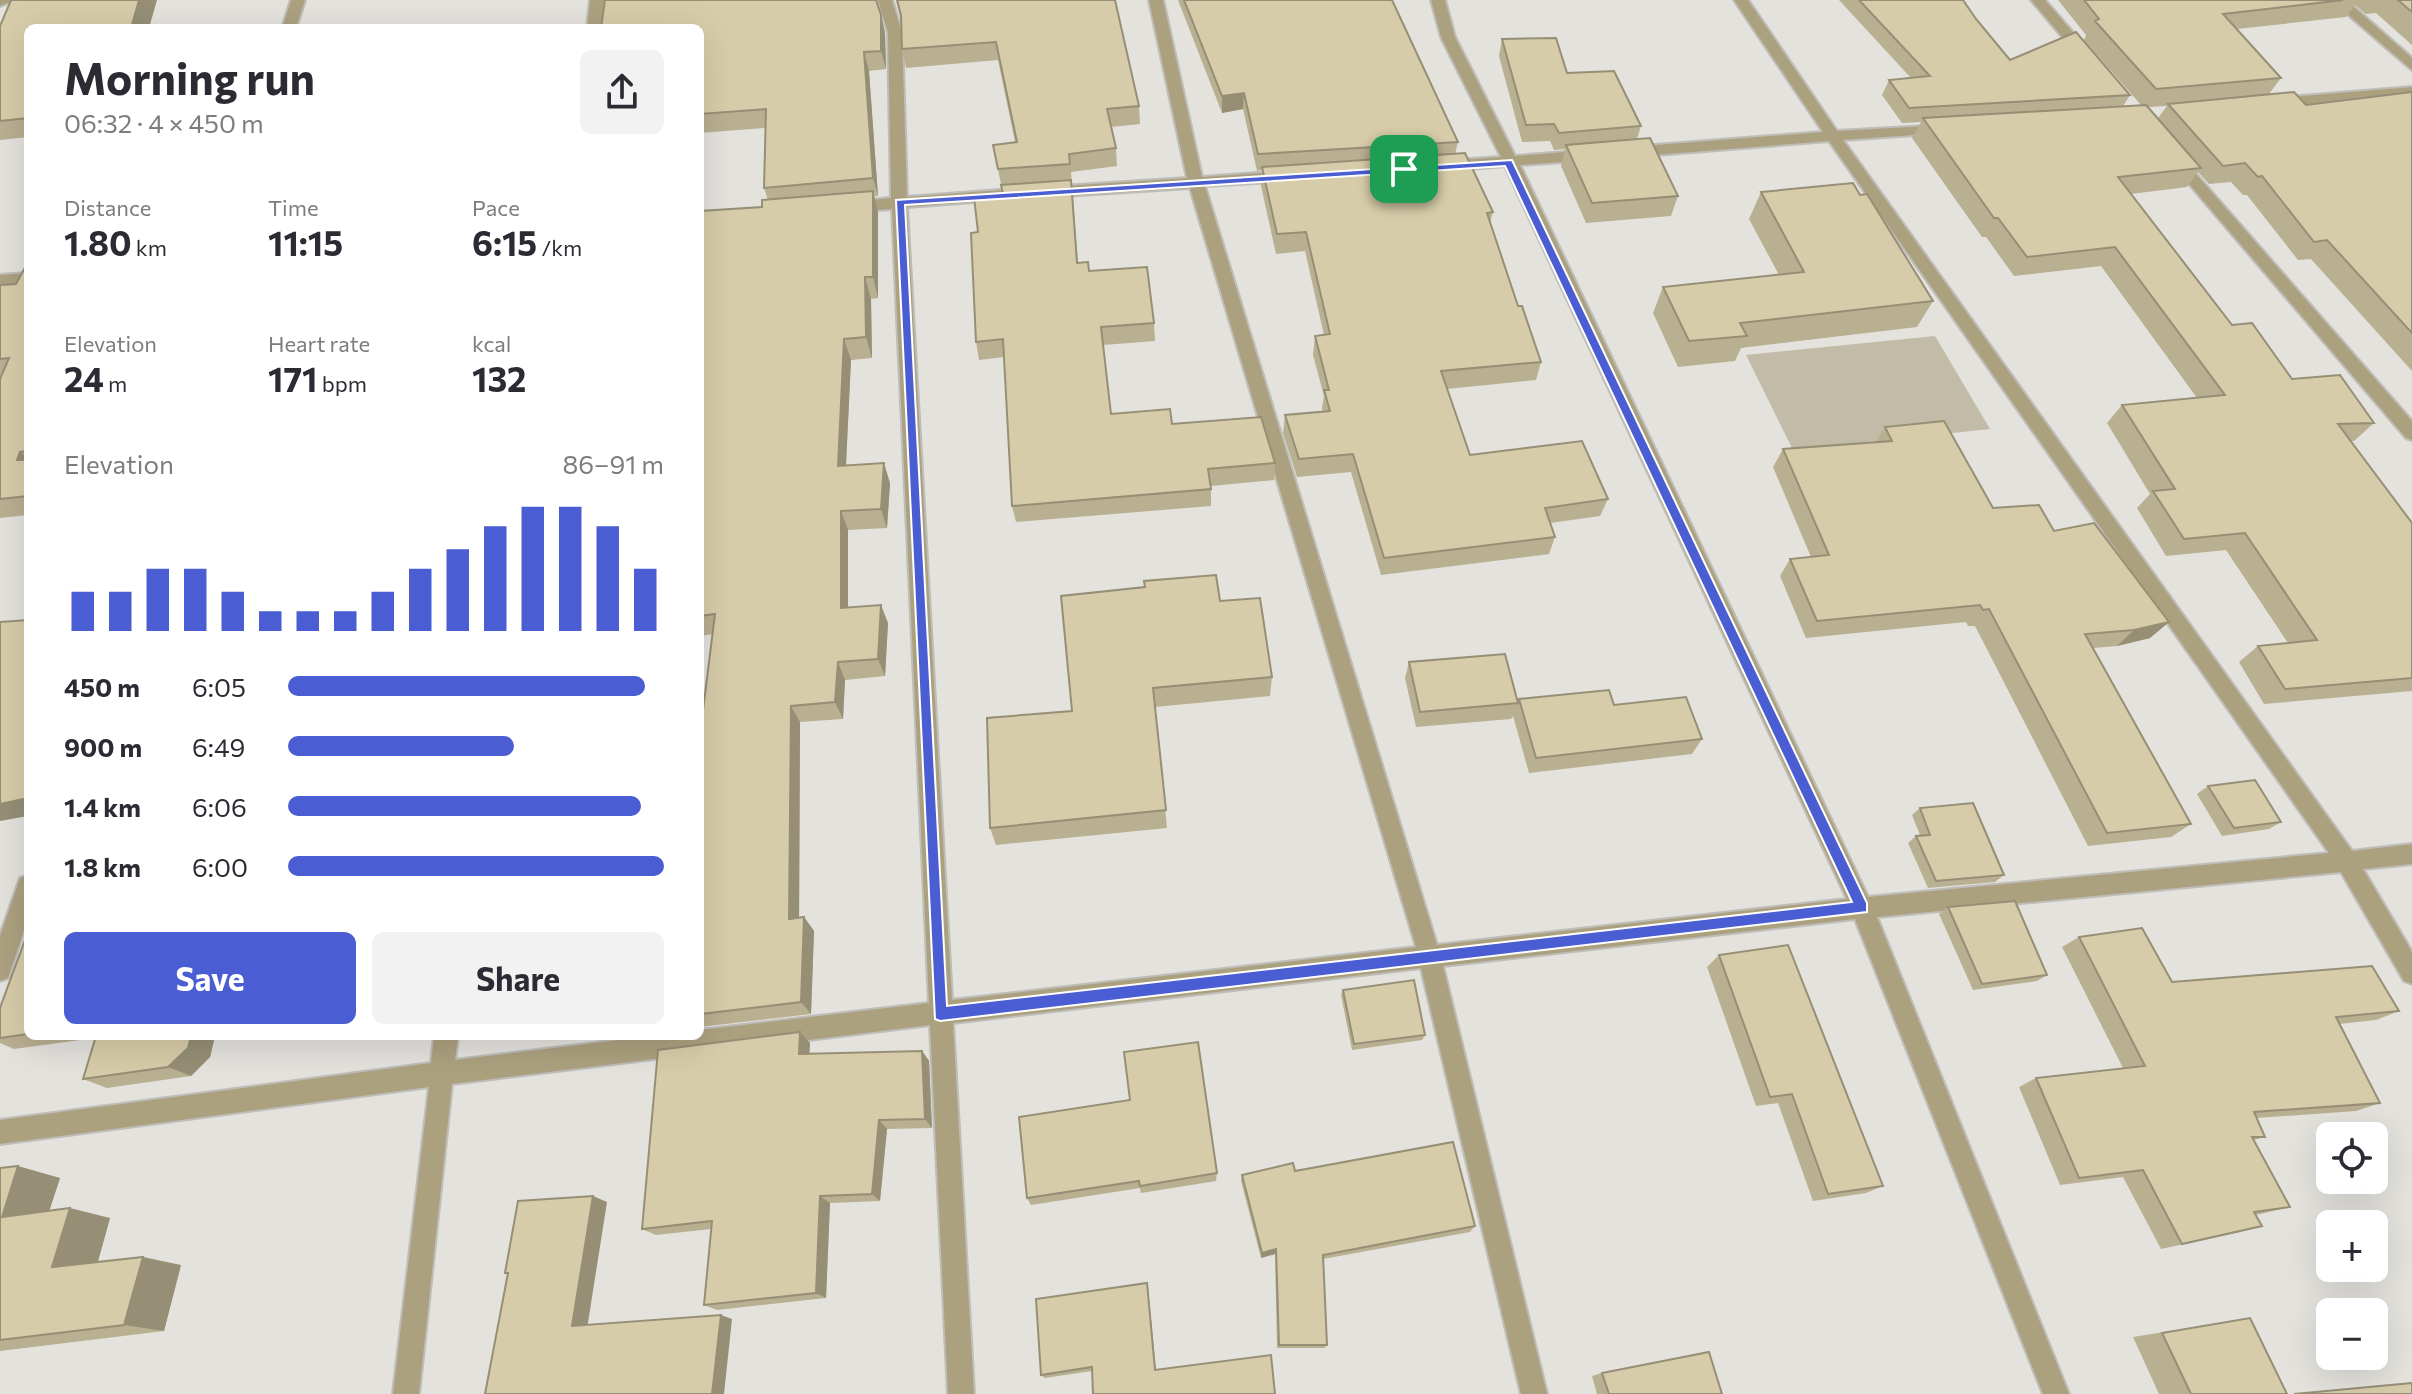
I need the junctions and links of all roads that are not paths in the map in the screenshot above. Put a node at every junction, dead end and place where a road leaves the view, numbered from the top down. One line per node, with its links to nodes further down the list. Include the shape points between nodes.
1 (15, 0): 10 (street)
2 (298, 0): 11 (street)
3 (597, 0): 12 (street)
4 (885, 0): 24 (street, via 895,33)
5 (1156, 0): 23 (street)
6 (1438, 0): 20 (street, via 1448,37)
7 (1741, 0): 18 (street)
8 (2038, 0): 14 (street)
9 (2338, 0): 13 (street)
10 (5, 5)
11 (290, 24)
12 (594, 24)
13 (2412, 66)
14 (2098, 69)
15 (2412, 91): 16 (street)
16 (2260, 105)
17 (1954, 128): 18 (street)
18 (1832, 135): 20 (street); 30 (street)
19 (2168, 151): 28 (street)
20 (1508, 162): 21 (street); 32 (street)
21 (1430, 167)
22 (1305, 175): 23 (street)
23 (1196, 182): 24 (street); 33 (street)
24 (899, 202): 25 (street); 36 (street)
25 (838, 208)
26 (24, 279): 27 (street)
27 (0, 281)
28 (2412, 433)
29 (2412, 854): 30 (street)
30 (2347, 861): 32 (street); 35 (street)
31 (24, 897): 34 (street)
32 (1862, 908): 33 (street); 43 (street)
33 (1430, 957): 36 (street); 42 (street)
34 (0, 970)
35 (2412, 973)
36 (940, 1014): 38 (street); 41 (street)
37 (445, 1040): 38 (street)
38 (440, 1071): 39 (street); 40 (street)
39 (0, 1132)
40 (406, 1394)
41 (961, 1394)
42 (1534, 1394)
43 (2056, 1394)

